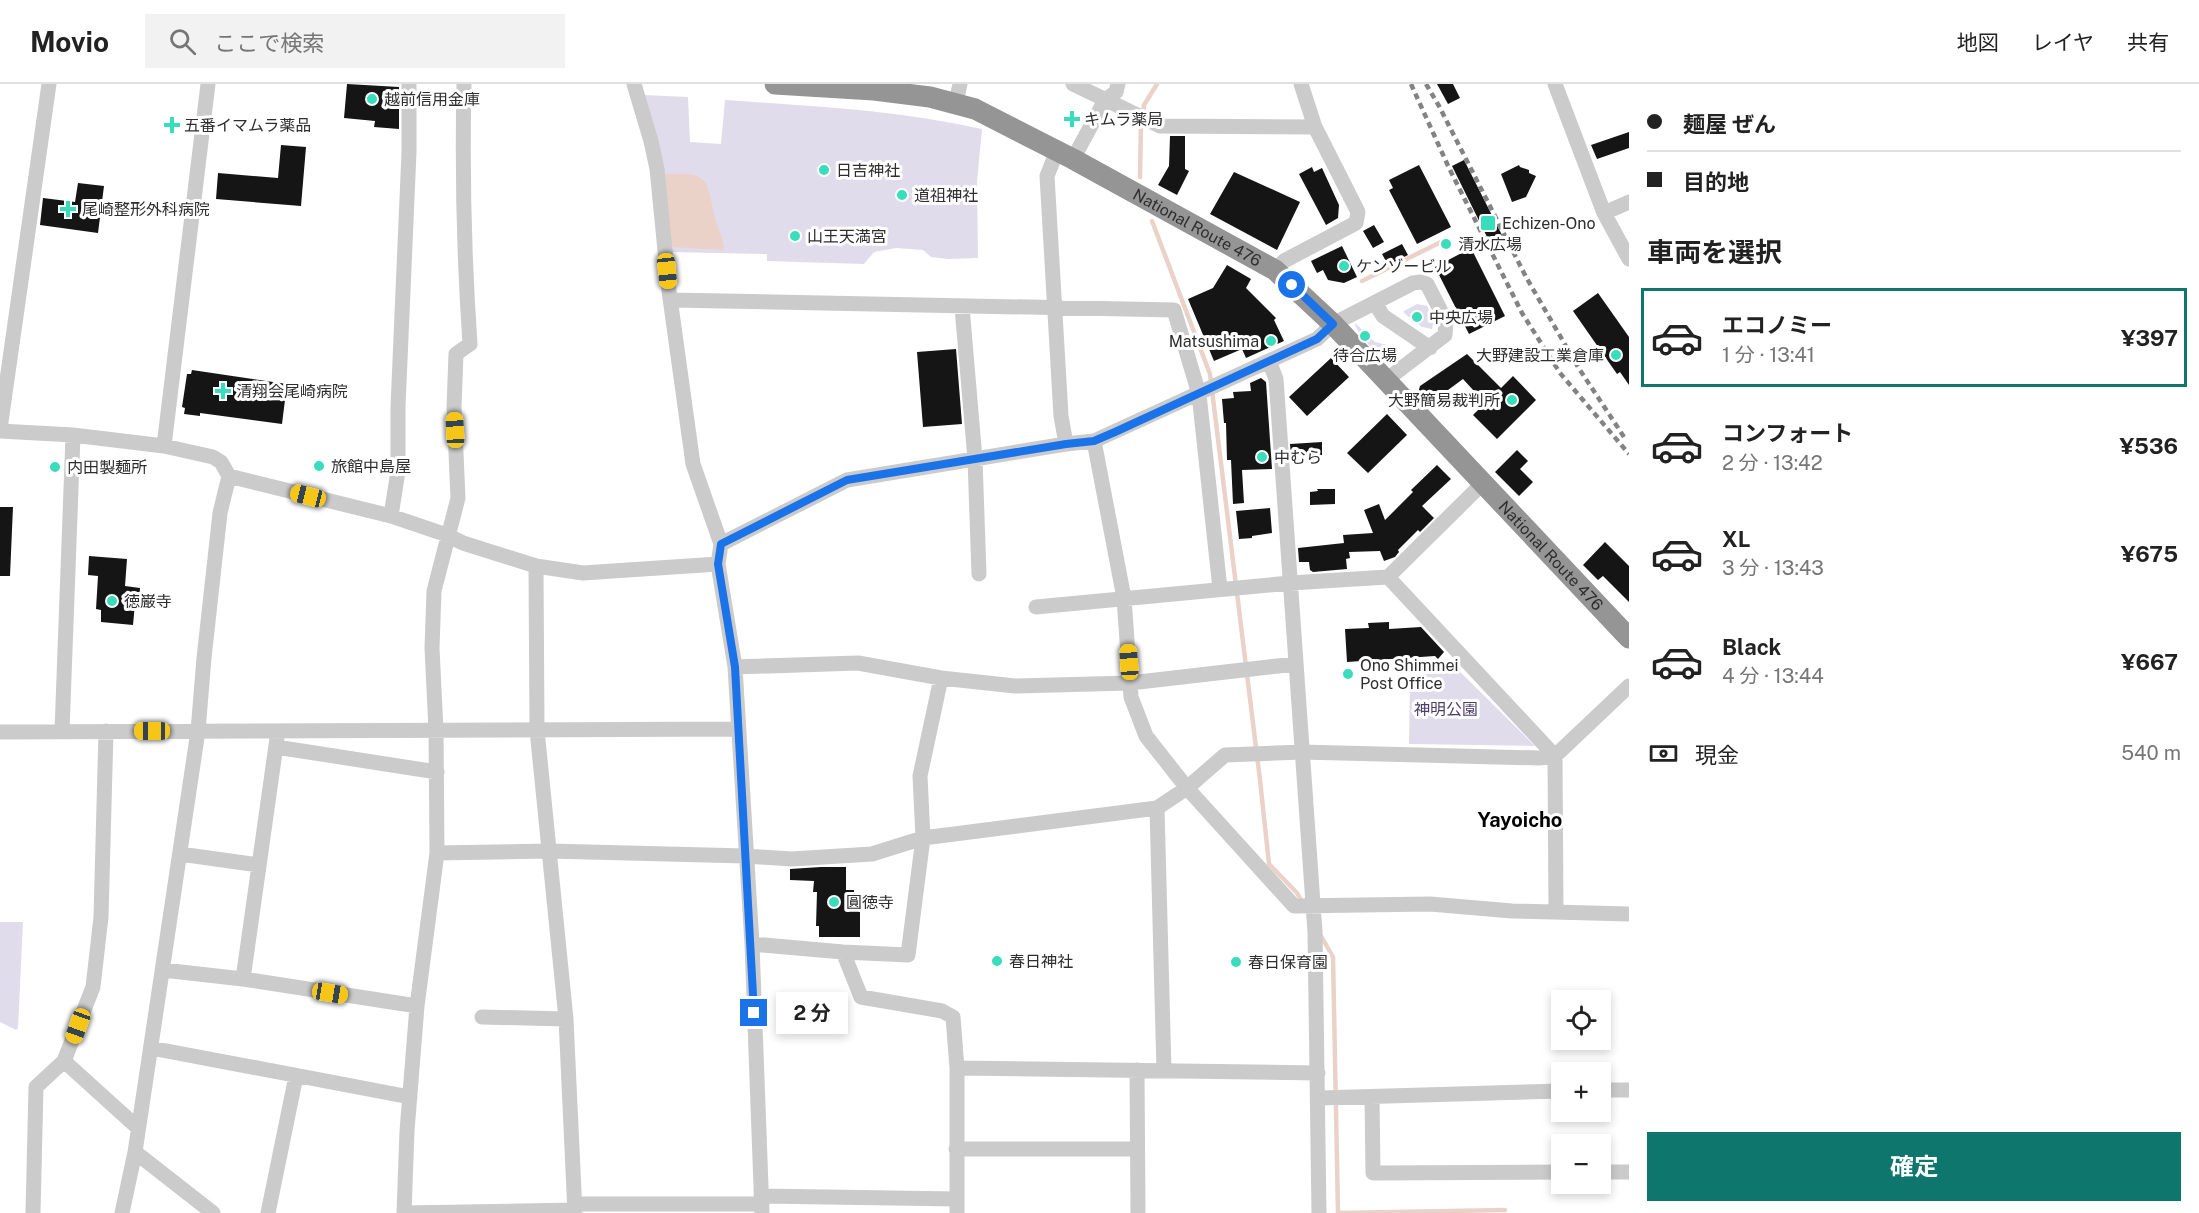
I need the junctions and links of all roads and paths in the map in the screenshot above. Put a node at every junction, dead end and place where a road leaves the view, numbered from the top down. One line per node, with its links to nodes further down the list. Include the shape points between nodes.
1 (49, 84): 28 (street)
2 (208, 84): 32 (street)
3 (409, 84): 36 (street, via 398,471)
4 (464, 84): 37 (street, via 462,154 470,344 456,354 458,498)
5 (634, 84): 19 (street, via 657,169)
6 (775, 84): 11 (highway, National Route 476, via 930,97)
7 (1073, 84): 12 (street)
8 (1119, 84): 12 (street, via 1116,92)
9 (1301, 84): 13 (street)
10 (1555, 84): 16 (street)
11 (958, 94): 14 (highway, National Route 476)
12 (1105, 100): 13 (street, via 1160,126 1175,128); 14 (street)
13 (1316, 127): 18 (street, via 1358,212 1356,223 1284,261)
14 (1065, 155): 18 (highway, National Route 476); 22 (street, via 1047,176)
15 (1629, 202): 16 (street)
16 (1604, 213): 17 (street)
17 (1629, 260)
18 (1275, 270): 23 (highway, National Route 476)
19 (671, 300): 21 (street); 38 (street, via 693,464)
20 (1375, 303): 23 (street); 24 (street, via 1383,316); 24 (street, via 1417,282 1426,284 1446,321 1445,335)
21 (962, 307): 22 (street); 33 (street)
22 (1055, 307): 27 (street, via 1174,310); 31 (street)
23 (1333, 324): 25 (street, via 1317,339); 26 (highway, National Route 476)
24 (1430, 348): 26 (street)
25 (1269, 361): 27 (street); 43 (street, via 1276,379)
26 (1385, 381): 35 (highway, National Route 476)
27 (1207, 390): 30 (street); 44 (street)
28 (0, 430): 29 (street)
29 (73, 435): 32 (street); 57 (street)
30 (1094, 441): 31 (street); 45 (street)
31 (1066, 444): 33 (street)
32 (164, 446): 34 (street, via 213,457)
33 (975, 459): 38 (street, via 847,480); 41 (street)
34 (229, 476): 36 (street); 59 (street, via 220,513)
35 (1482, 484): 42 (street); 47 (highway, National Route 476)
36 (391, 516): 37 (street)
37 (447, 535): 40 (street); 55 (street, via 434,591)
38 (721, 544): 39 (street)
39 (718, 564): 40 (street, via 583,573); 49 (street)
40 (536, 566): 56 (street)
41 (979, 574)
42 (1388, 577): 43 (street); 63 (street)
43 (1290, 583): 44 (street); 48 (street)
44 (1220, 589): 45 (street)
45 (1124, 598): 46 (street); 51 (street)
46 (1035, 607)
47 (1629, 638)
48 (1295, 664): 51 (street); 62 (street)
49 (735, 667): 50 (street, via 858,663); 53 (street)
50 (941, 678): 51 (street, via 1015,686); 67 (street, via 920,776)
51 (1130, 683): 65 (street, via 1131,697 1146,736)
52 (1629, 686): 63 (street)
53 (737, 729): 56 (street); 71 (street)
54 (278, 730): 55 (street); 59 (street); 61 (street)
55 (436, 730): 56 (street); 64 (street)
56 (537, 730): 68 (street)
57 (62, 731): 58 (street); 60 (street)
58 (106, 731): 59 (street); 84 (street, via 101,917 93,987)
59 (198, 731): 70 (street)
60 (0, 732)
61 (276, 747): 64 (street); 72 (street)
62 (1301, 752): 63 (street); 65 (street, via 1225,755); 73 (street)
63 (1555, 756): 74 (street)
64 (436, 772): 69 (street)
65 (1186, 788): 66 (street); 73 (street, via 1294,906)
66 (1157, 808): 67 (street); 87 (street)
67 (923, 838): 71 (street, via 872,854 790,859); 77 (street, via 908,954)
68 (549, 851): 69 (street); 71 (street); 82 (street)
69 (437, 853): 80 (street)
70 (180, 854): 72 (street); 78 (street)
71 (747, 856): 76 (street)
72 (259, 865): 79 (street)
73 (1313, 906): 74 (street, via 1430,904); 88 (street)
74 (1556, 911): 75 (street)
75 (1629, 914)
76 (752, 944): 77 (street); 103 (street)
77 (843, 952): 85 (street, via 861,997 942,1011 953,1017)
78 (163, 970): 79 (street); 83 (street)
79 (243, 979): 80 (street)
80 (417, 1006): 93 (street)
81 (482, 1017): 82 (street)
82 (566, 1019): 105 (street)
83 (151, 1048): 89 (street); 96 (street)
84 (64, 1061): 96 (street); 106 (street, via 36,1087)
85 (957, 1068): 86 (street); 97 (street)
86 (1137, 1070): 87 (street); 98 (street)
87 (1164, 1071): 88 (street)
88 (1318, 1073): 94 (street)
89 (296, 1076): 93 (street); 109 (street)
90 (1611, 1090): 91 (street)
91 (1629, 1090)
92 (1551, 1091): 95 (street)
93 (410, 1097): 110 (street)
94 (1319, 1098): 95 (street); 112 (street)
95 (1372, 1098): 100 (street, via 1373,1173)
96 (138, 1128): 99 (street)
97 (956, 1149): 98 (street); 104 (street)
98 (1137, 1149): 111 (street)
99 (135, 1152): 107 (street); 108 (street)
100 (1551, 1172)
101 (1611, 1172): 102 (street)
102 (1629, 1172)
103 (762, 1205): 104 (street); 105 (street)
104 (957, 1206)
105 (575, 1209): 110 (street)
106 (33, 1213)
107 (122, 1213)
108 (213, 1213)
109 (268, 1213)
110 (404, 1213)
111 (1138, 1213)
112 (1319, 1213)

